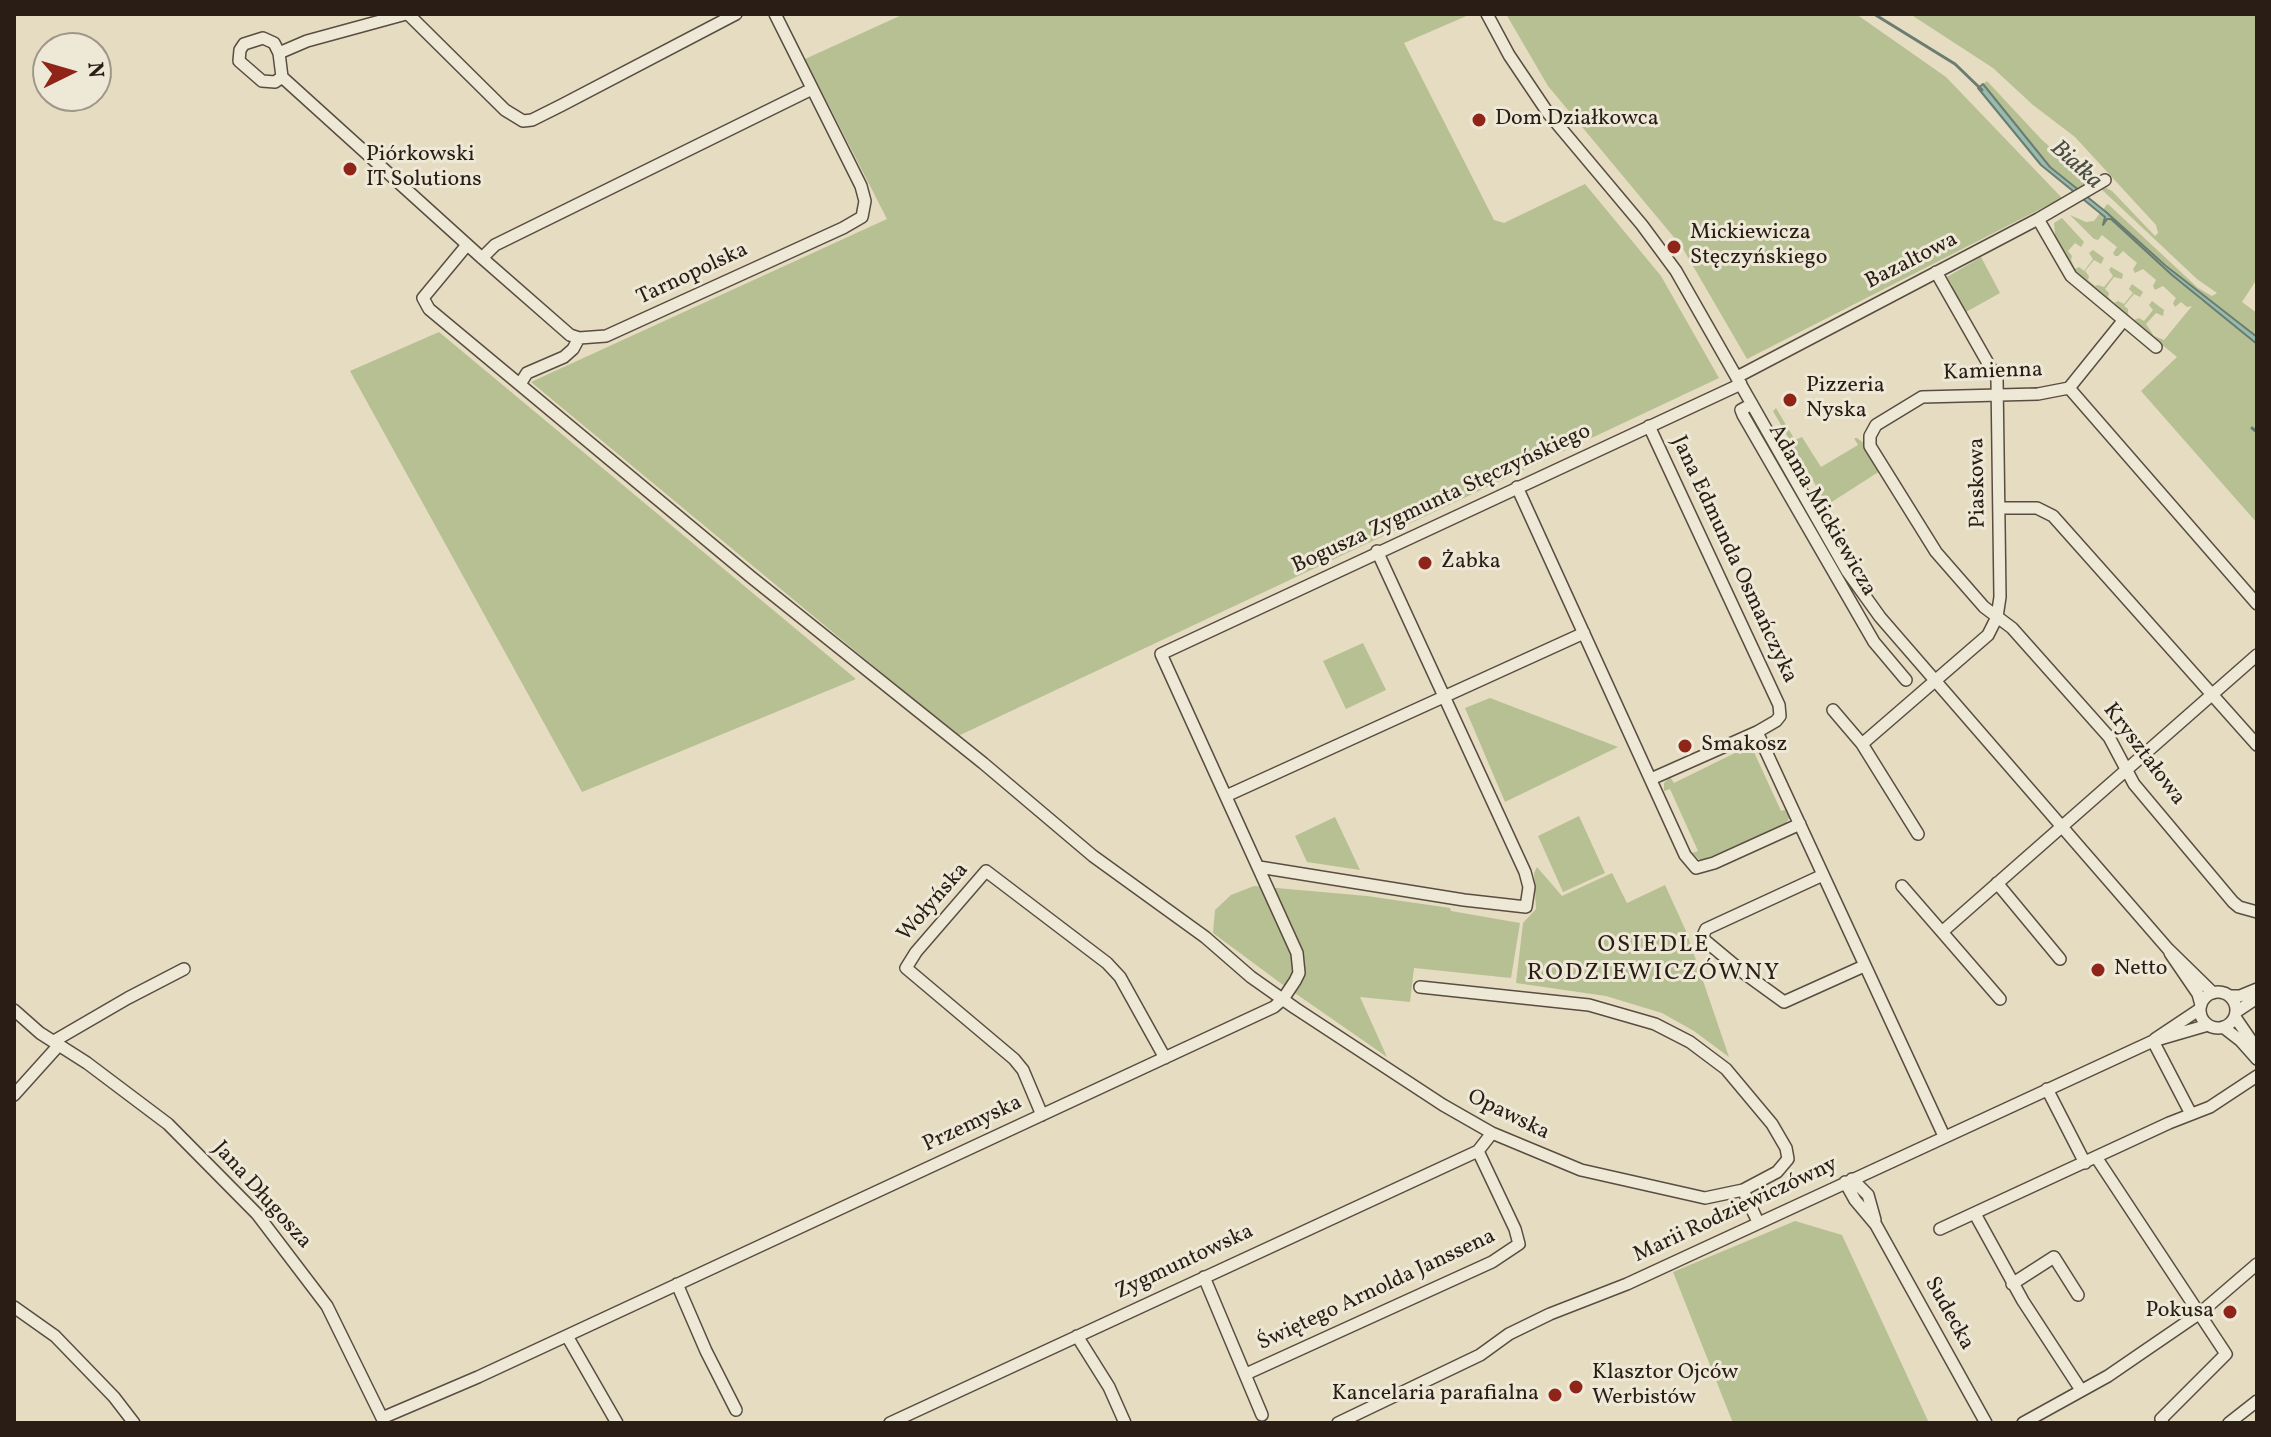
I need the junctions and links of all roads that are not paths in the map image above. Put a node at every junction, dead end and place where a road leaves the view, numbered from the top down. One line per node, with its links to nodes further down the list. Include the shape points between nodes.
1 (407, 14): 2 (street, via 505,110 523,121); 5 (street)
2 (736, 14)
3 (775, 14): 7 (street)
4 (1487, 14): 16 (street, Adama Mickiewicza, via 1548,113 1676,271)
5 (279, 53): 6 (street); 6 (street, via 269,39 256,39 244,44 239,61 266,83)
6 (282, 77): 10 (street)
7 (812, 89): 11 (street, via 495,245); 14 (street, Tarnopolska, via 861,186 866,206 859,220 606,336)
8 (2105, 180): 9 (street, Bazaltowa)
9 (2038, 219): 12 (street, Bazaltowa); 13 (street, via 2071,276)
10 (467, 245): 11 (street); 17 (street, Opawska, via 423,298 429,309)
11 (482, 258): 14 (street)
12 (1936, 272): 16 (street, Bazaltowa); 19 (street, Piaskowa, via 1994,371)
13 (2123, 321): 15 (street); 18 (street)
14 (579, 338): 17 (street, Tarnopolska, via 564,357 527,373)
15 (2156, 347)
16 (1739, 380): 20 (street, Adama Mickiewicza); 21 (street, Bogusza Zygmunta Stęczyńskiego)
17 (520, 384): 60 (street, Opawska, via 1093,856)
18 (2069, 388): 19 (street, Kamienna); 25 (street)
19 (1998, 395): 23 (street, Piaskowa); 26 (street, Kamienna, via 1915,399 1876,425 1869,441 1936,552)
20 (1752, 404): 27 (street, Adama Mickiewicza, via 1847,571); 29 (street, Adama Mickiewicza, via 1741,410 1743,415)
21 (1649, 426): 22 (street, Bogusza Zygmunta Stęczyńskiego); 36 (street, Jana Edmunda Osmańczyka, via 1779,705 1776,721)
22 (1517, 487): 24 (street, Bogusza Zygmunta Stęczyńskiego); 28 (street)
23 (1999, 508): 26 (street, Piaskowa); 33 (street, via 2037,508 2053,516)
24 (1377, 551): 34 (street); 41 (street, Bogusza Zygmunta Stęczyńskiego, via 1161,654)
25 (2257, 604)
26 (1997, 617): 32 (street, via 1988,635); 39 (street, Kryształowa, via 2109,737)
27 (1889, 629): 29 (street); 32 (street, Adama Mickiewicza)
28 (1584, 633): 34 (street); 40 (street)
29 (1874, 642): 31 (street, Adama Mickiewicza)
30 (2257, 655): 33 (street)
31 (1906, 680)
32 (1934, 682): 37 (street); 43 (street, Adama Mickiewicza)
33 (2212, 694): 38 (street); 39 (street)
34 (1446, 696): 41 (street); 45 (street, via 1525,872 1526,907)
35 (1833, 710): 37 (street)
36 (1757, 732): 40 (street); 42 (street)
37 (1862, 744): 44 (street)
38 (2257, 745)
39 (2126, 770): 43 (street); 49 (street, Kryształowa, via 2233,902)
40 (1650, 778): 42 (street, via 1696,868)
41 (1226, 796): 45 (street)
42 (1800, 824): 46 (street)
43 (2061, 827): 47 (street); 51 (street, Adama Mickiewicza)
44 (1918, 834)
45 (1259, 867): 60 (street, via 1299,964)
46 (1823, 875): 53 (street); 53 (street, via 1706,929 1705,942 1784,1002)
47 (1997, 883): 50 (street); 52 (street)
48 (1902, 886): 50 (street)
49 (2257, 912)
50 (1942, 932): 61 (street)
51 (2168, 949): 57 (street, Adama Mickiewicza); 62 (street, Adama Mickiewicza)
52 (2060, 959)
53 (1864, 966): 78 (street)
54 (184, 969): 68 (street)
55 (1420, 987): 83 (street, Opawska, via 1589,1005 1655,1024 1690,1042 1735,1078 1786,1148 1783,1167)
56 (2257, 989): 58 (street)
57 (2213, 993): 58 (street); 62 (street)
58 (2230, 996): 64 (street)
59 (2257, 998): 64 (street)
60 (1283, 999): 70 (street, Przemyska); 77 (street, Opawska)
61 (2000, 999)
62 (2201, 1007): 65 (street); 67 (street, Marii Rodziewiczówny)
63 (14, 1010): 68 (street, Jana Długosza)
64 (2236, 1015): 66 (street); 69 (street)
65 (2208, 1025): 66 (street); 67 (street, Marii Rodziewiczówny)
66 (2223, 1027): 71 (street)
67 (2153, 1041): 73 (street, Marii Rodziewiczówny); 75 (street)
68 (57, 1043): 74 (street); 103 (street, Jana Długosza, via 168,1124 263,1222 327,1306)
69 (2257, 1049)
70 (1165, 1058): 76 (street, Przemyska); 76 (street, Wołyńska, via 1107,963 986,871 906,968 1014,1059)
71 (2257, 1059)
72 (2257, 1076): 75 (street)
73 (2047, 1089): 78 (street, Marii Rodziewiczówny); 80 (street)
74 (14, 1095)
75 (2191, 1114): 80 (street)
76 (1042, 1115): 91 (street, Przemyska)
77 (1492, 1133): 79 (street, Zygmuntowska); 83 (street, Opawska, via 1581,1170 1679,1194 1705,1198)
78 (1944, 1136): 81 (street, Marii Rodziewiczówny)
79 (1478, 1151): 90 (street, Zygmuntowska); 98 (street, Świętego Arnolda Janssena, via 1519,1244 1492,1262)
80 (2090, 1160): 85 (street); 95 (street)
81 (1883, 1165): 82 (street, Marii Rodziewiczówny); 84 (street, via 1872,1177)
82 (1849, 1181): 84 (street); 86 (street, Marii Rodziewiczówny); 87 (street, Sudecka, via 1855,1200)
83 (1743, 1190): 86 (street)
84 (1868, 1195): 87 (street, Sudecka)
85 (1975, 1214): 88 (street); 92 (street)
86 (1758, 1222): 108 (street, Marii Rodziewiczówny, via 1550,1314 1480,1355)
87 (1876, 1225): 109 (street, Sudecka)
88 (1940, 1229)
89 (2257, 1264): 95 (street)
90 (1204, 1277): 97 (street, Zygmuntowska); 98 (street, Świętego Arnolda Janssena)
91 (677, 1284): 96 (street, Przemyska); 101 (street)
92 (2012, 1284): 93 (street, via 2054,1257); 99 (street)
93 (2078, 1295)
94 (14, 1307): 104 (street, via 55,1336)
95 (2200, 1313): 99 (street); 111 (street, via 2226,1354 2161,1419)
96 (567, 1336): 103 (street, Przemyska); 105 (street)
97 (1077, 1336): 106 (street, Zygmuntowska); 107 (street)
98 (1246, 1374): 102 (street, Świętego Arnolda Janssena)
99 (2081, 1390): 110 (street)
100 (2257, 1401): 112 (street)
101 (736, 1410)
102 (1262, 1415)
103 (383, 1421)
104 (134, 1423)
105 (617, 1423)
106 (890, 1423)
107 (1125, 1423)
108 (1338, 1423)
109 (1986, 1423)
110 (2023, 1423)
111 (2163, 1423)
112 (2229, 1423)

